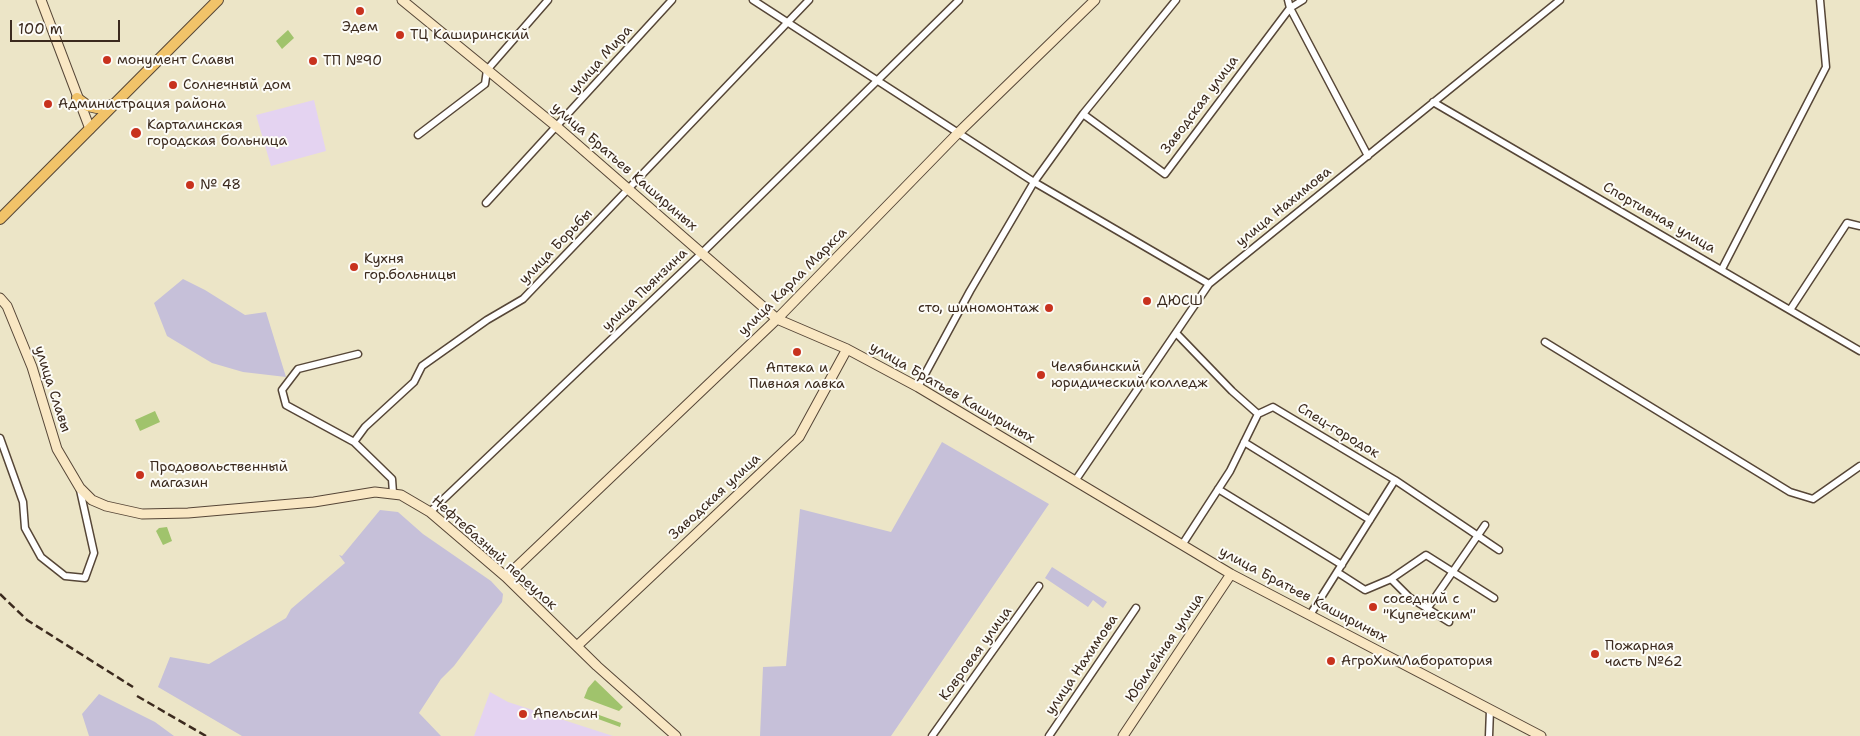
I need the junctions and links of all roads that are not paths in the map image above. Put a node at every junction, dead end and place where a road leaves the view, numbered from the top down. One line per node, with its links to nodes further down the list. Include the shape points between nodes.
1 (41, 0): 19 (main road)
2 (218, 0): 21 (main road)
3 (402, 0): 17 (main road, улица Братьев Кашириных)
4 (548, 0): 17 (street)
5 (672, 0): 23 (street, улица Мира)
6 (753, 0): 16 (street)
7 (809, 0): 16 (street, улица Борьбы)
8 (960, 0): 18 (street, улица Пьянзина)
9 (1095, 0): 25 (main road, улица Карла Маркса)
10 (1176, 0): 22 (street)
11 (1288, 0): 15 (street)
12 (1303, 0): 15 (street, Заводская улица)
13 (1560, 0): 20 (street, улица Нахимова)
14 (1820, 0): 34 (street, Спортивная улица, via 1826,67)
15 (1290, 8): 22 (street, Заводская улица, via 1165,174); 27 (street)
16 (788, 22): 18 (street); 29 (street, улица Борьбы)
17 (486, 70): 23 (main road, улица Братьев Кашириных); 26 (street, via 485,84)
18 (879, 81): 25 (street); 33 (street, улица Пьянзина)
19 (77, 98): 21 (main road, via 97,108); 24 (main road)
20 (1433, 102): 27 (street, улица Нахимова); 34 (street, Спортивная улица)
21 (115, 103): 24 (main road)
22 (1083, 114): 28 (street)
23 (557, 127): 29 (main road, улица Братьев Кашириных); 30 (street, улица Мира)
24 (90, 129): 31 (main road)
25 (958, 133): 28 (street); 38 (main road, улица Карла Маркса)
26 (418, 135)
27 (1368, 156): 35 (street, улица Нахимова)
28 (1034, 182): 35 (street); 44 (street)
29 (629, 190): 33 (main road, улица Братьев Кашириных); 47 (street, улица Борьбы, via 523,299 422,366 414,382 365,427)
30 (486, 203)
31 (0, 219)
32 (1860, 226): 37 (street, via 1847,223)
33 (702, 253): 38 (main road, улица Братьев Кашириных); 55 (street, улица Пьянзина)
34 (1722, 269): 37 (street)
35 (1209, 284): 39 (street, улица Нахимова)
36 (0, 298): 52 (main road, улица Славы, via 7,306 32,366 58,449)
37 (1790, 310): 42 (street)
38 (777, 319): 41 (main road, улица Братьев Кашириных); 65 (main road, улица Карла Маркса)
39 (1176, 333): 45 (street); 51 (street, улица Нахимова)
40 (1545, 342): 49 (street, via 1790,492 1813,499)
41 (847, 349): 44 (main road, улица Братьев Кашириных); 73 (main road, Заводская улица, via 799,438)
42 (1860, 351)
43 (358, 354): 47 (street, via 298,369 282,390 286,405)
44 (918, 387): 51 (main road, улица Братьев Кашириных)
45 (1258, 414): 48 (street); 50 (street, Спец-городок, via 1273,407)
46 (0, 438): 52 (street, via 23,502 25,528 41,558 65,576 85,578 94,554)
47 (354, 442): 54 (street, via 392,479)
48 (1244, 442): 53 (street); 56 (street)
49 (1860, 466)
50 (1394, 480): 56 (street); 58 (street, Спец-городок)
51 (1075, 481): 59 (main road, улица Братьев Кашириных)
52 (80, 488): 54 (main road, Нефтебазный переулок, via 92,500 106,506 142,514 188,513 314,502 375,492)
53 (1218, 489): 59 (street); 61 (street)
54 (393, 493): 55 (main road, Нефтебазный переулок)
55 (430, 512): 65 (main road, Нефтебазный переулок)
56 (1370, 520): 61 (street)
57 (1485, 525): 58 (street)
58 (1478, 536): 60 (street, Спец-городок); 63 (street)
59 (1182, 545): 64 (main road, улица Братьев Кашириных)
60 (1499, 550)
61 (1342, 565): 62 (street)
62 (1337, 572): 66 (street, via 1365,590); 71 (street)
63 (1453, 572): 66 (street, via 1426,555); 68 (street); 70 (street)
64 (1231, 574): 71 (main road, улица Братьев Кашириных); 78 (main road, Юбилейная улица)
65 (506, 577): 73 (main road, Нефтебазный переулок)
66 (1391, 579): 70 (street, via 1409,597)
67 (1039, 586): 76 (street, Ковровая улица)
68 (1494, 598)
69 (1136, 608): 77 (street, улица Нахимова)
70 (1428, 609): 72 (street)
71 (1310, 615): 74 (main road, улица Братьев Кашириных)
72 (1449, 622)
73 (577, 646): 75 (main road, Нефтебазный переулок)
74 (1490, 710): 79 (street); 80 (main road, улица Братьев Кашириных)
75 (676, 736)
76 (932, 736)
77 (1049, 736)
78 (1123, 736)
79 (1489, 736)
80 (1541, 736)

